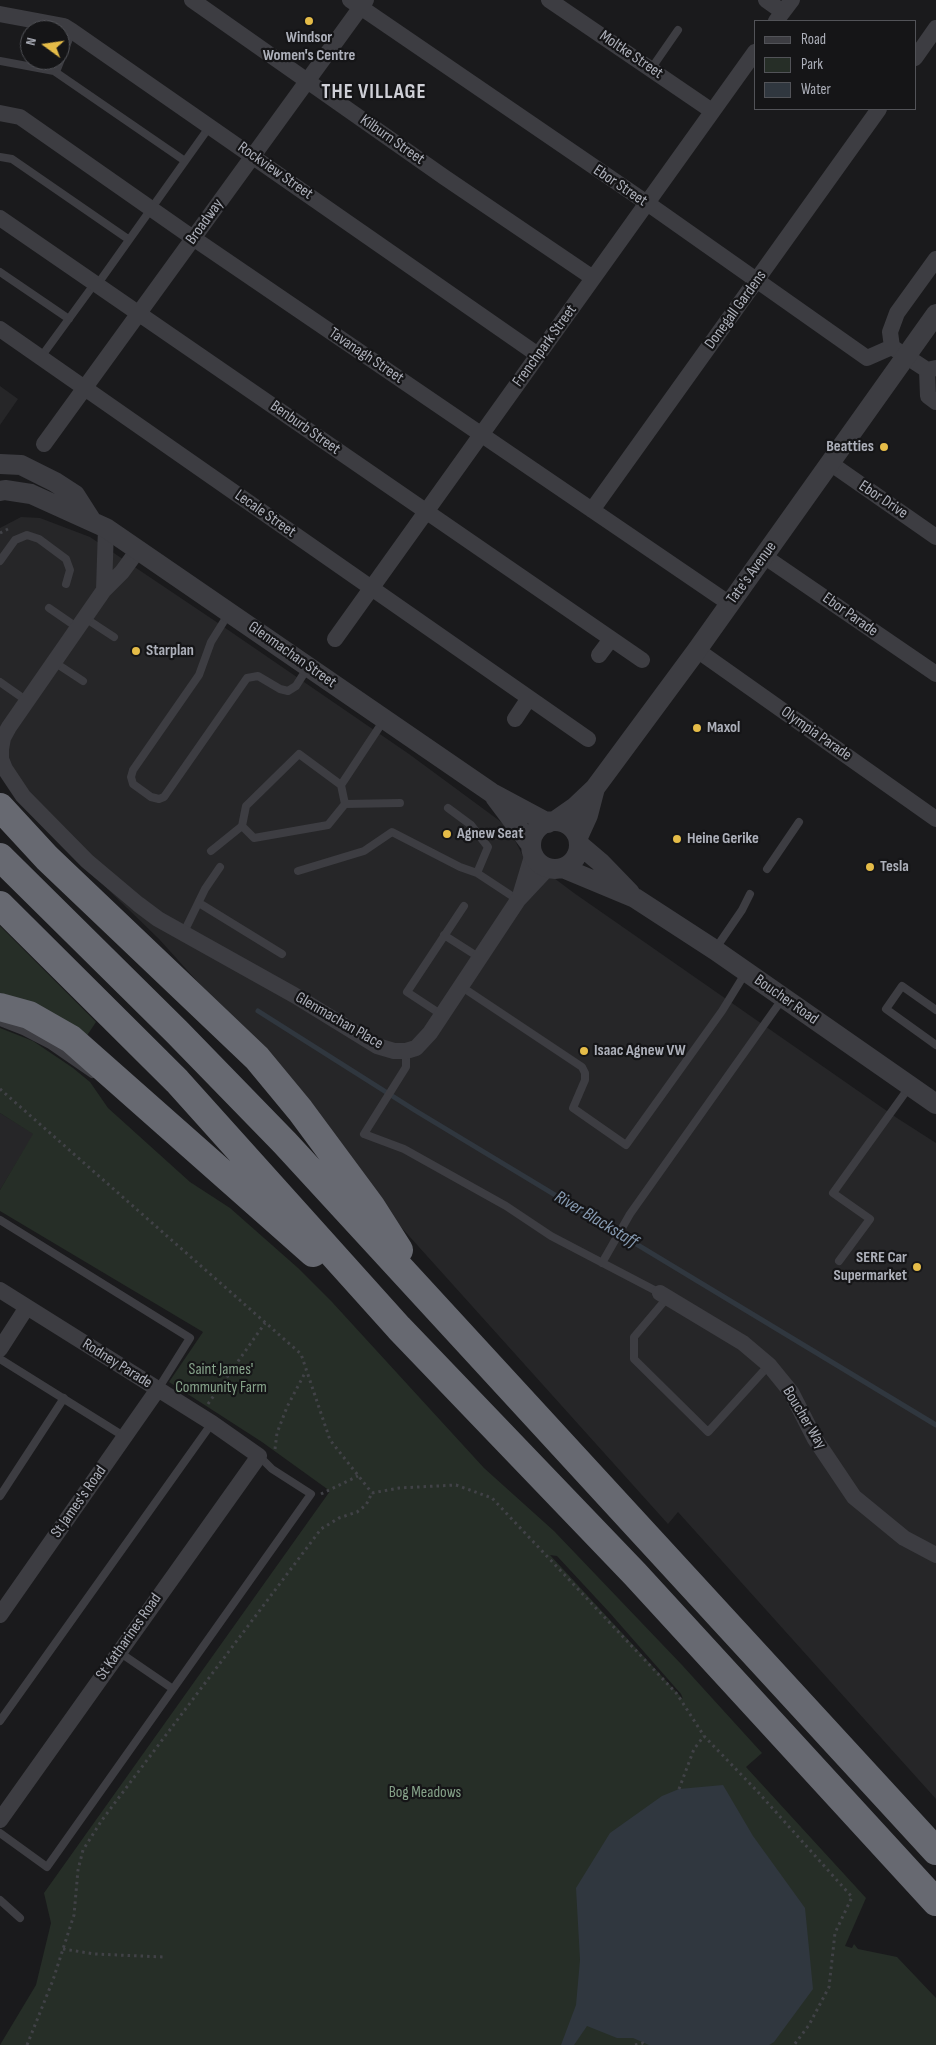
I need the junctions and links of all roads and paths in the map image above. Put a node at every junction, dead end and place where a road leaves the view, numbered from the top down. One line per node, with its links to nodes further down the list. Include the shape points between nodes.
1 (192, 0): 15 (street, Kilburn Street)
2 (550, 0): 13 (street, Moltke Street)
3 (766, 0): 5 (street)
4 (359, 3): 15 (street, Broadway); 23 (street, Ebor Street)
5 (784, 11)
6 (0, 14): 9 (street, Rockview Street, via 64,26)
7 (936, 28): 11 (street)
8 (678, 30): 13 (lane)
9 (72, 31): 14 (lane); 19 (street, Rockview Street)
10 (754, 53): 17 (street, Frenchpark Street)
11 (916, 57)
12 (0, 60): 14 (lane)
13 (651, 69): 17 (street, Moltke Street)
14 (56, 72): 22 (lane)
15 (308, 80): 20 (street, Broadway); 30 (street, Kilburn Street)
16 (878, 110): 31 (street, Donegall Gardens)
17 (712, 111): 23 (street, Frenchpark Street)
18 (0, 113): 24 (street, Tavanagh Street, via 20,116)
19 (210, 126): 20 (street, Rockview Street); 22 (lane)
20 (253, 156): 26 (street, Broadway); 38 (street, Rockview Street)
21 (0, 157): 27 (lane, via 12,159)
22 (185, 161): 24 (lane)
23 (646, 203): 30 (street, Frenchpark Street); 31 (street, Ebor Street)
24 (151, 208): 26 (street, Tavanagh Street); 27 (lane)
25 (0, 218): 32 (street, Benburb Street)
26 (193, 238): 33 (street, Broadway); 43 (street, Tavanagh Street)
27 (128, 239): 32 (lane)
28 (936, 259): 37 (street, via 897,313 890,332)
29 (0, 272): 35 (lane)
30 (593, 278): 38 (street, Frenchpark Street)
31 (756, 281): 37 (street, Ebor Street, via 867,358); 48 (street, Donegall Gardens)
32 (96, 284): 33 (street, Benburb Street); 35 (lane)
33 (138, 314): 41 (street, Broadway); 49 (street, Benburb Street)
34 (936, 314): 37 (street, Tate's Avenue)
35 (69, 319): 39 (lane)
36 (0, 329): 39 (street, Lecale Street)
37 (899, 351): 40 (street); 45 (street, Tate's Avenue)
38 (538, 355): 43 (street, Frenchpark Street)
39 (41, 358): 41 (street, Lecale Street)
40 (931, 369): 42 (street, via 928,396)
41 (85, 388): 44 (street, Broadway); 56 (street, Lecale Street)
42 (936, 402)
43 (482, 434): 48 (street, Tavanagh Street); 49 (street, Frenchpark Street)
44 (44, 444)
45 (830, 463): 51 (street, Ebor Drive); 53 (street, Tate's Avenue)
46 (0, 464): 50 (street, Glenmachan Street, via 21,466 55,482 75,495)
47 (0, 491): 50 (street, Glenmachan Street, via 31,494)
48 (592, 510): 58 (street, Tavanagh Street)
49 (426, 512): 56 (street, Frenchpark Street); 64 (street, Benburb Street)
50 (98, 524): 52 (street, Glenmachan Street); 57 (street)
51 (936, 537)
52 (138, 550): 57 (street, Glenmachan Place); 60 (street, Glenmachan Street)
53 (765, 554): 58 (street, Tate's Avenue); 70 (street, Ebor Parade)
54 (0, 561): 55 (lane, via 15,540 27,535 39,539 66,559 70,570)
55 (66, 584)
56 (372, 588): 63 (street, Frenchpark Street); 73 (street, Lecale Street)
57 (104, 590): 61 (street, Glenmachan Place)
58 (730, 604): 65 (street, Tate's Avenue)
59 (49, 608): 61 (lane)
60 (230, 612): 69 (street, Glenmachan Street); 69 (lane, via 210,642 202,671 133,770 133,784 152,797 164,797 247,678 258,676 280,690 288,690 296,686)
61 (82, 623): 62 (lane); 68 (street, Glenmachan Place)
62 (114, 637)
63 (335, 639)
64 (611, 639): 66 (street); 67 (street, Benburb Street)
65 (697, 650): 79 (street, Tate's Avenue); 85 (street, Olympia Parade)
66 (598, 655)
67 (642, 660)
68 (54, 662): 72 (lane); 74 (street, Glenmachan Place)
69 (308, 667): 75 (street, Glenmachan Street)
70 (936, 674)
71 (0, 682): 74 (lane)
72 (83, 682)
73 (529, 698): 76 (street); 77 (street, Lecale Street)
74 (27, 701): 104 (street, Glenmachan Place, via 2,738 1,759 23,796 113,884 158,919)
75 (385, 719): 78 (lane); 80 (street, Glenmachan Street)
76 (515, 719)
77 (588, 739)
78 (341, 784): 81 (lane); 88 (lane, via 299,754 246,806)
79 (595, 788): 86 (street, Tate's Avenue, via 575,807); 89 (street, Tate's Avenue)
80 (492, 794): 86 (street, Glenmachan Street); 90 (street, Glenmachan Street)
81 (345, 804): 82 (lane); 88 (lane, via 328,825 254,838)
82 (400, 804)
83 (0, 807): 126 (highway, via 54,865 257,1058 372,1206)
84 (448, 808): 97 (lane, via 470,825 488,846)
85 (936, 819)
86 (551, 822): 89 (street, via 569,826); 90 (street, via 536,832)
87 (800, 822): 95 (lane)
88 (242, 826): 91 (lane)
89 (579, 841): 94 (street, via 575,859); 99 (street, Boucher Road)
90 (532, 849): 94 (street, via 536,860); 100 (street)
91 (212, 851)
92 (0, 857): 126 (highway, via 231,1087)
93 (220, 867): 101 (lane)
94 (555, 868): 99 (street, Boucher Road); 100 (street)
95 (767, 869)
96 (298, 871): 97 (lane, via 364,852 392,832)
97 (477, 873): 100 (lane)
98 (750, 894): 106 (lane)
99 (635, 898): 106 (street, Boucher Road)
100 (519, 899): 108 (street, Glenmachan Place)
101 (199, 903): 104 (lane); 107 (lane)
102 (0, 905): 130 (highway, via 177,1081)
103 (464, 906): 105 (lane)
104 (184, 932): 117 (street, Glenmachan Place, via 377,1046)
105 (444, 935): 108 (lane); 114 (lane, via 407,992)
106 (714, 950): 109 (street, Boucher Road)
107 (282, 954)
108 (480, 958): 110 (street, Glenmachan Place)
109 (746, 972): 110 (lane, via 722,1011 626,1145 573,1108 585,1080 582,1067); 111 (street, Boucher Road)
110 (462, 987): 114 (street, Glenmachan Place)
111 (783, 998): 119 (street, Boucher Road); 124 (lane, via 630,1214)
112 (0, 1007): 118 (highway, via 48,1024)
113 (936, 1010): 116 (lane, via 902,986 886,1009)
114 (442, 1015): 117 (street, Glenmachan Place, via 416,1048)
115 (0, 1022): 118 (lane, via 50,1045 91,1074)
116 (936, 1045)
117 (406, 1051): 124 (lane, via 406,1067 364,1134 404,1149)
118 (114, 1075): 130 (highway)
119 (910, 1086): 121 (street, Boucher Road); 123 (lane, via 833,1193 870,1219)
120 (0, 1089): 129 (path)
121 (936, 1104)
122 (0, 1220): 135 (lane, via 190,1338)
123 (839, 1261)
124 (602, 1263): 127 (lane)
125 (0, 1290): 128 (street, Rodney Parade)
126 (422, 1294): 152 (highway)
127 (664, 1296): 133 (street, Boucher Way, via 743,1344); 133 (lane, via 634,1337 634,1359 708,1432)
128 (26, 1307): 131 (street); 135 (street, Rodney Parade)
129 (265, 1323): 134 (path, via 301,1354); 137 (path, via 216,1391)
130 (399, 1328): 154 (highway, via 635,1574)
131 (0, 1349)
132 (0, 1359): 136 (lane)
133 (768, 1365): 143 (street, Boucher Way, via 791,1392 815,1439 854,1497 904,1538)
134 (307, 1370): 139 (path, via 287,1407); 141 (path, via 330,1440)
135 (158, 1389): 137 (street, Rodney Parade); 138 (street, St James's Road)
136 (64, 1398): 138 (lane); 142 (lane)
137 (206, 1419): 140 (street, Rodney Parade); 147 (lane)
138 (125, 1437): 144 (street, St James's Road)
139 (275, 1449)
140 (258, 1456): 145 (street, St Katharines Road); 146 (lane, via 311,1494)
141 (372, 1493): 148 (path, via 456,1484 492,1498 677,1694); 156 (path, via 366,1505 357,1512 321,1529 102,1820 83,1850 74,1915)
142 (0, 1496)
143 (936, 1554)
144 (0, 1615)
145 (118, 1652): 146 (lane); 150 (street, St Katharines Road)
146 (173, 1689): 151 (lane, via 47,1867)
147 (0, 1721)
148 (704, 1736): 149 (path, via 694,1748); 161 (path, via 852,1897 835,1933 829,1986 809,2025)
149 (679, 1789)
150 (0, 1820)
151 (0, 1833)
152 (936, 1851)
153 (0, 1900): 155 (lane)
154 (936, 1902)
155 (20, 1918)
156 (63, 1949): 157 (path); 158 (path)
157 (163, 1957)
158 (27, 2045)
159 (635, 2045): 160 (path)
160 (646, 2045)
161 (794, 2045)

